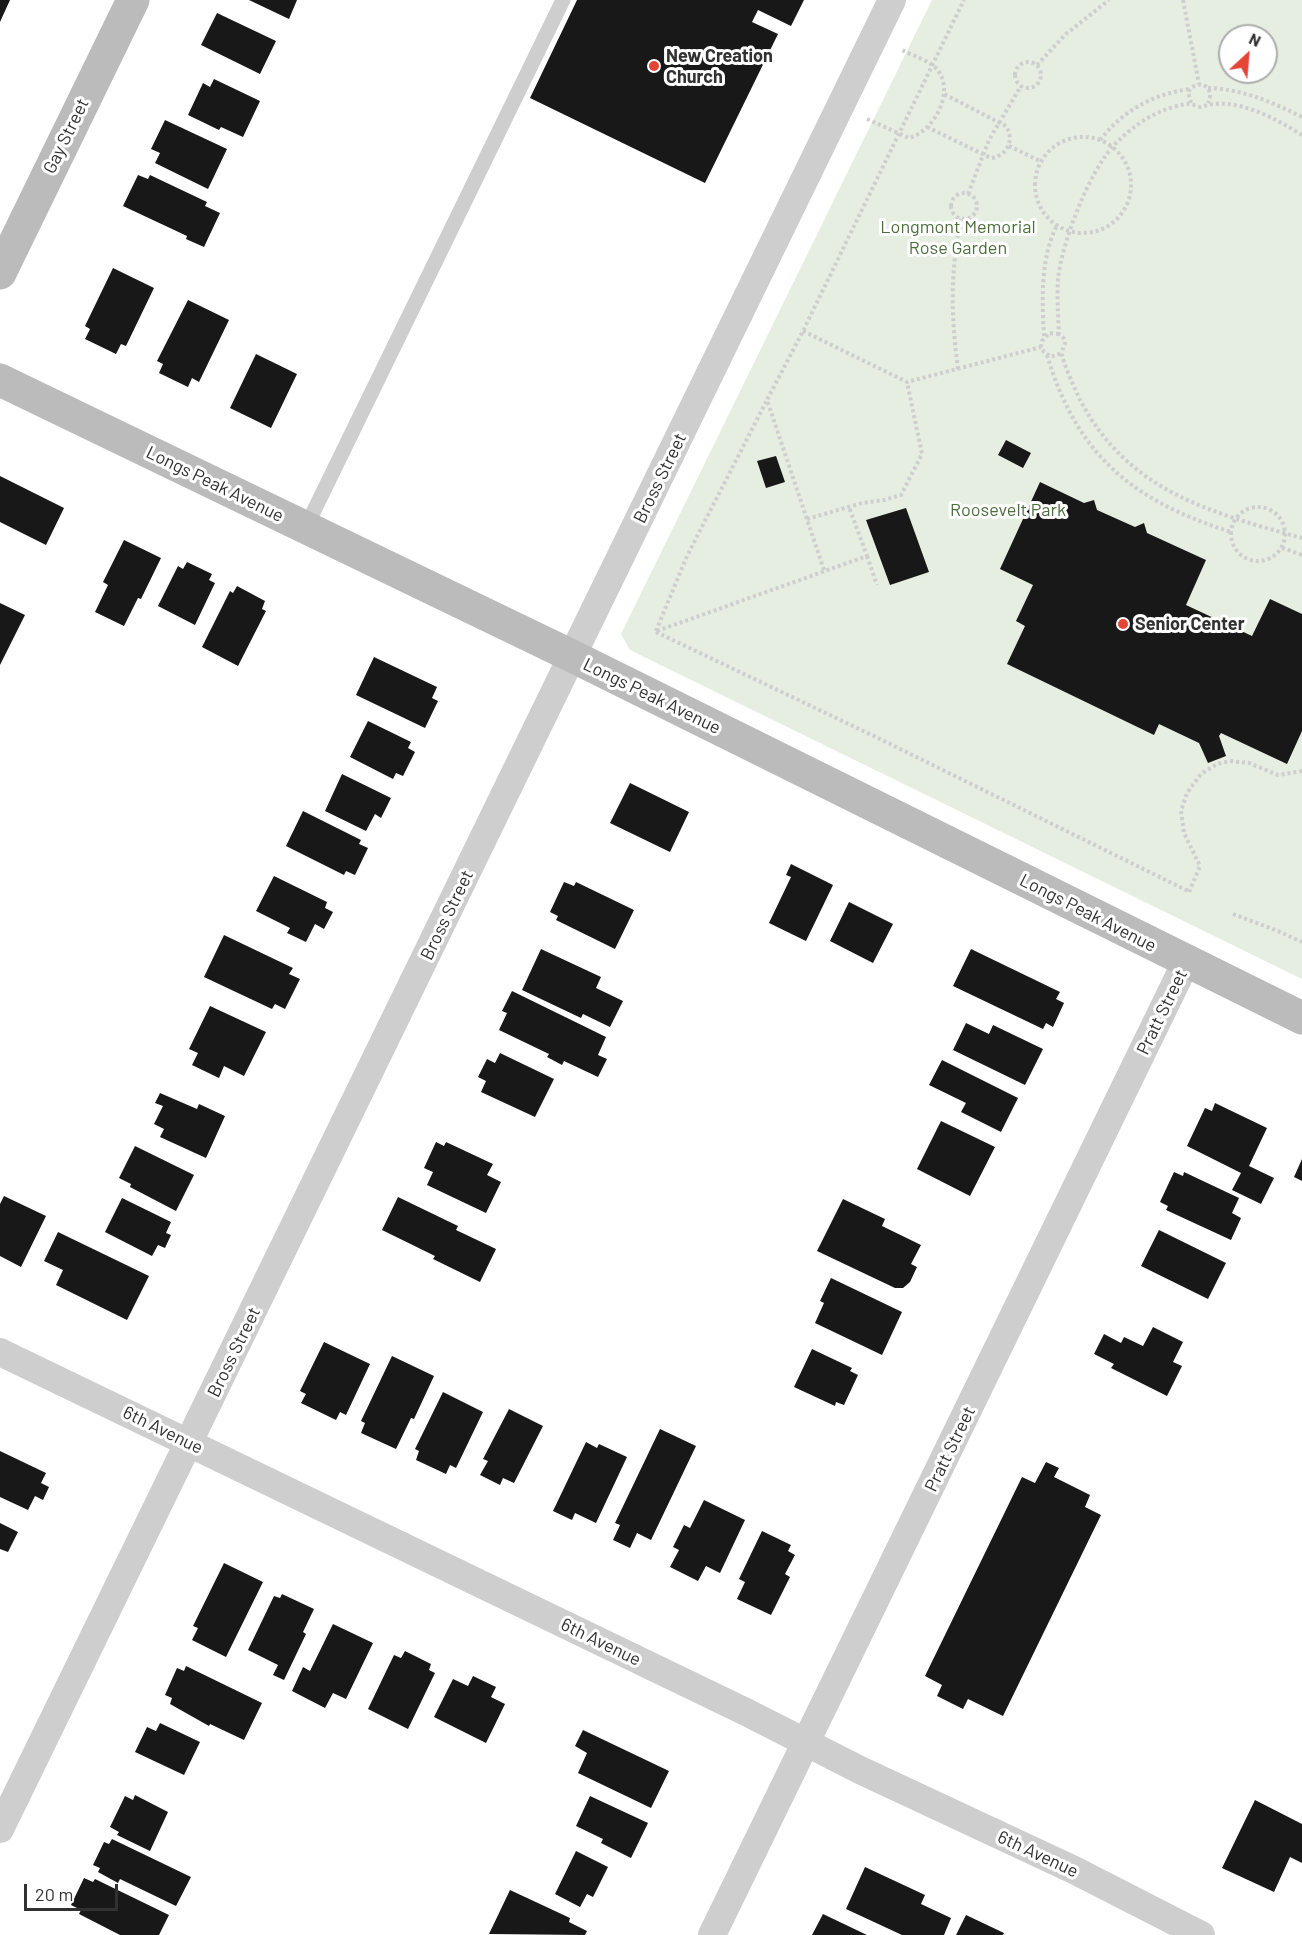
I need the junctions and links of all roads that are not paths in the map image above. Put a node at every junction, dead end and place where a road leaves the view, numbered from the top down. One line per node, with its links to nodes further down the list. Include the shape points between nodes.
1 (133, 0): 4 (street, Gay Street)
2 (563, 0): 6 (lane)
3 (892, 0): 7 (street, Bross Street)
4 (0, 273)
5 (0, 380): 6 (street, Longs Peak Avenue)
6 (306, 527): 7 (street, Longs Peak Avenue)
7 (572, 656): 8 (street, Longs Peak Avenue); 11 (street, Bross Street)
8 (1186, 962): 9 (street, Longs Peak Avenue); 12 (street, Pratt Street)
9 (1302, 1018)
10 (0, 1352): 11 (street, 6th Avenue)
11 (190, 1443): 12 (street, 6th Avenue); 13 (street, Bross Street)
12 (807, 1743): 14 (street, 6th Avenue, via 1074,1870); 15 (street, Pratt Street)
13 (0, 1829)
14 (1185, 1932)
15 (712, 1935)

